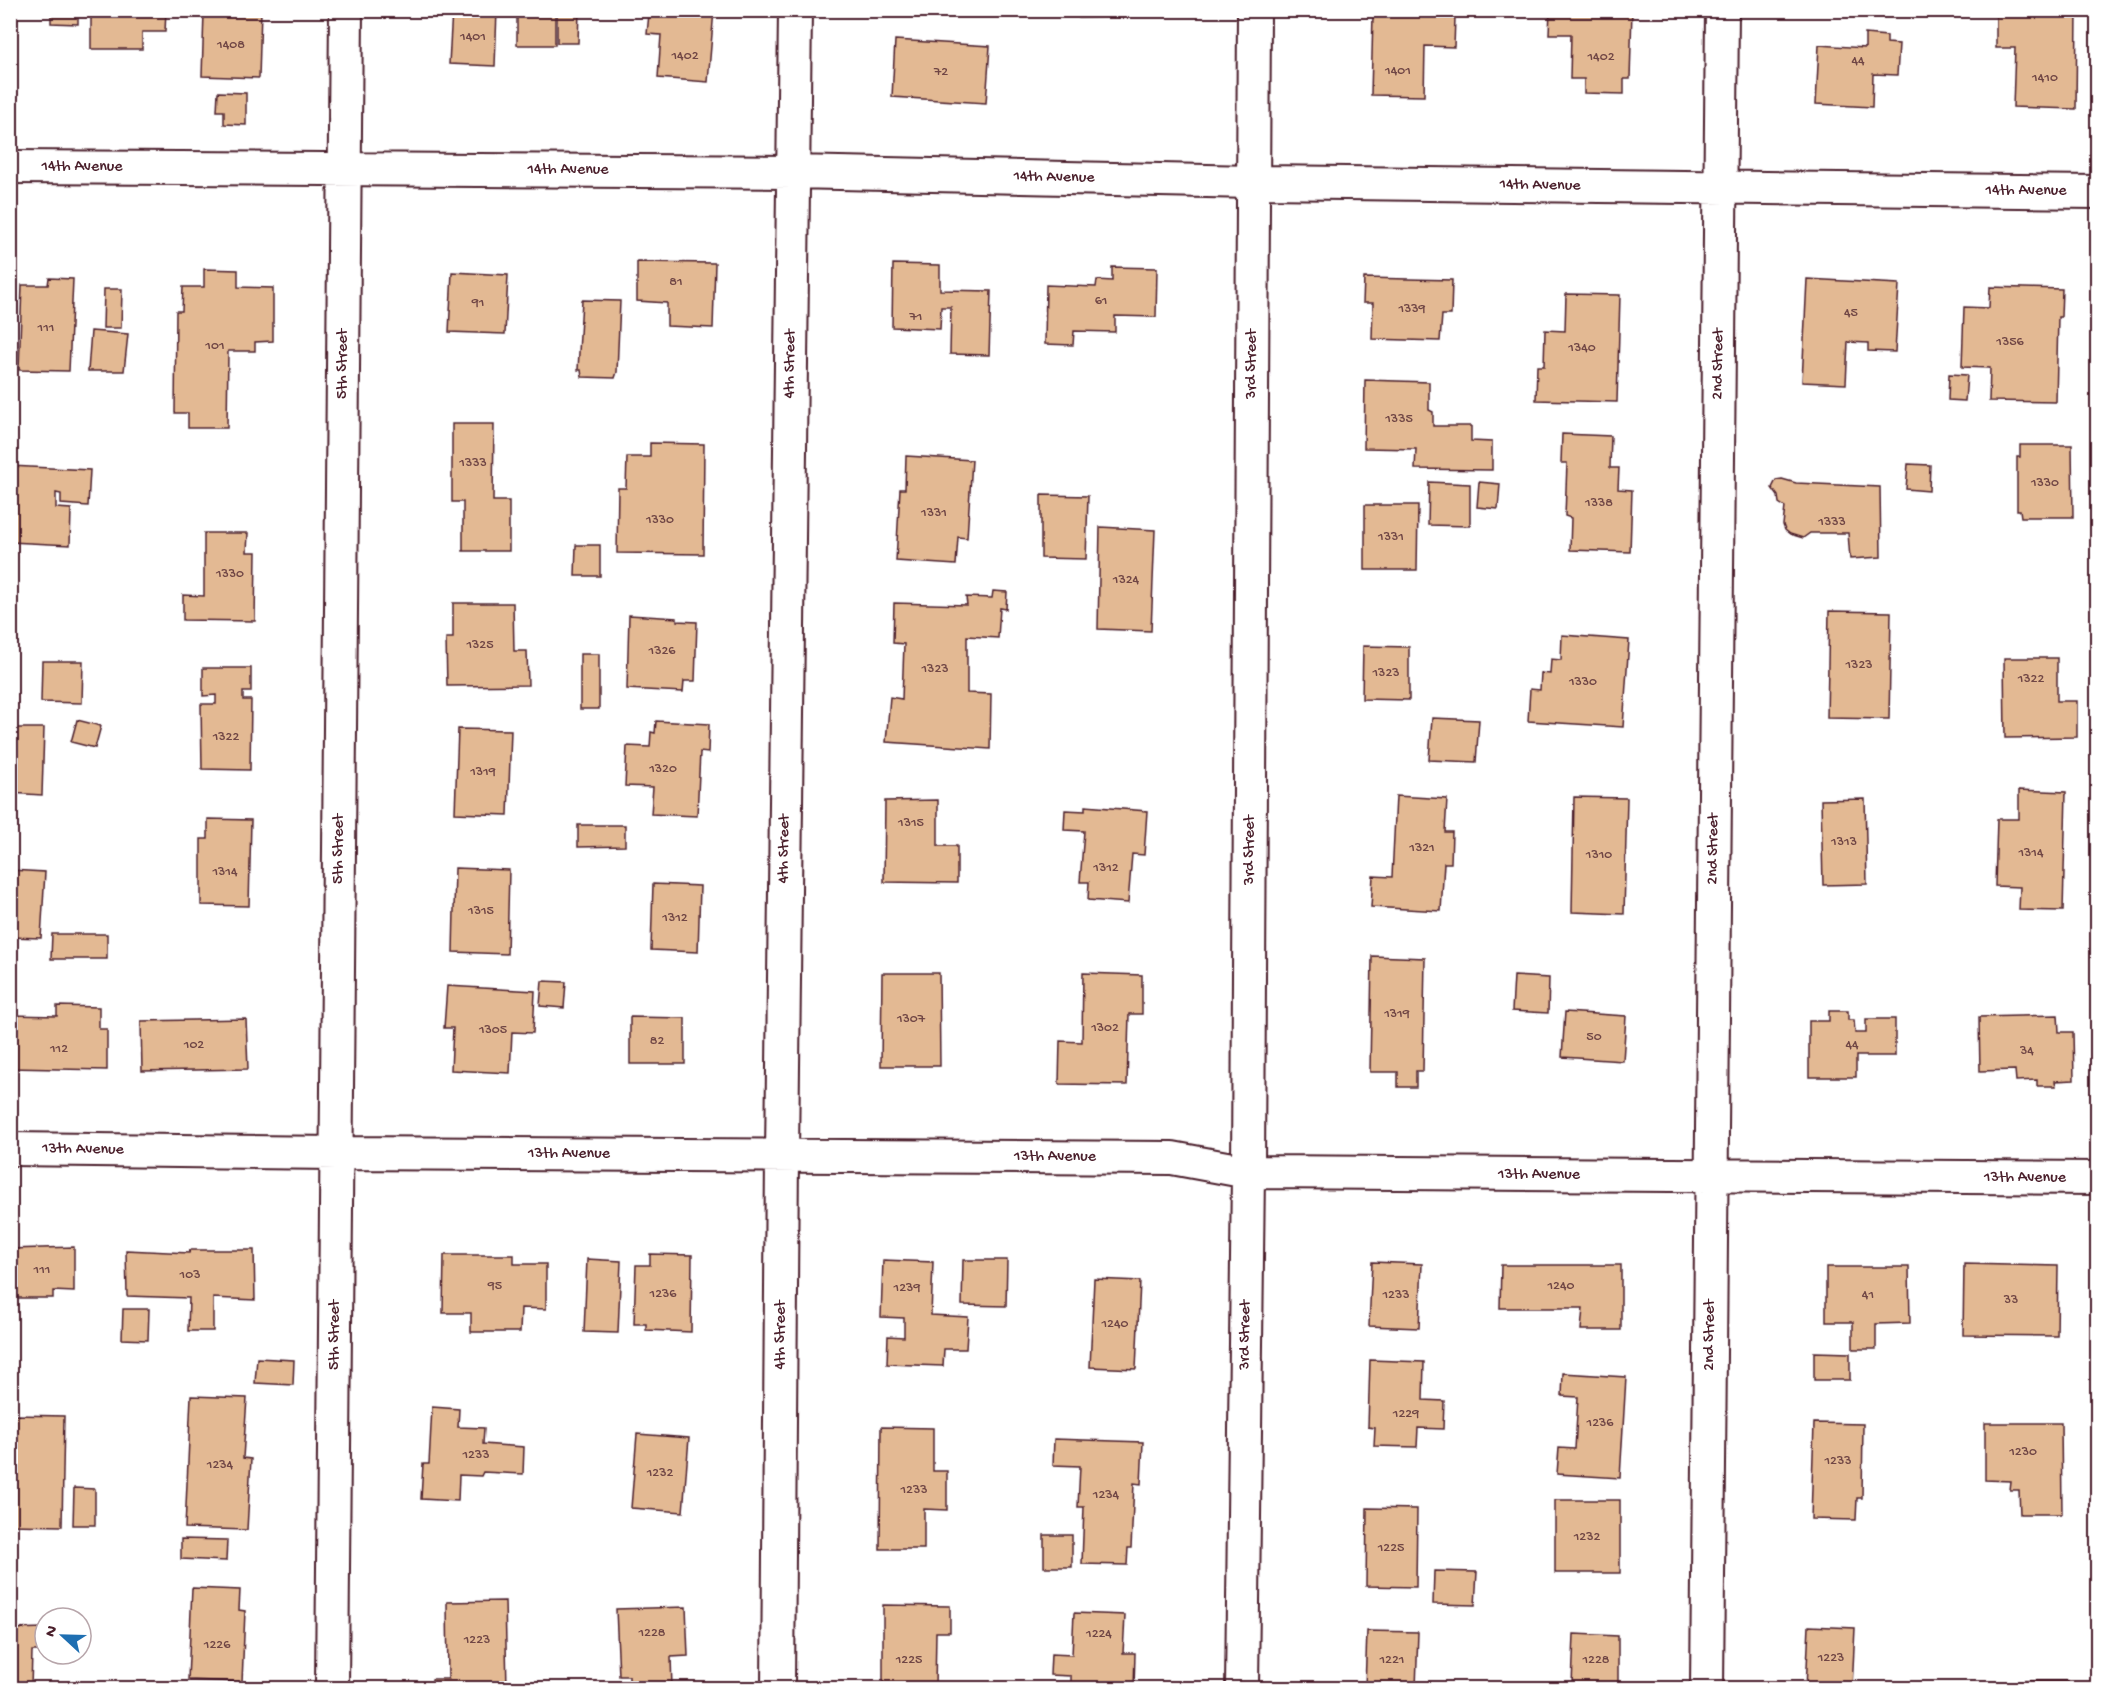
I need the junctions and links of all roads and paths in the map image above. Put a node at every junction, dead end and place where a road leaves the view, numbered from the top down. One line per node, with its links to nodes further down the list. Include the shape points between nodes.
1 (346, 10): 6 (street, 5th Street)
2 (795, 10): 7 (street, 4th Street)
3 (1254, 10): 8 (street, 3rd Street)
4 (1722, 10): 9 (street, 2nd Street)
5 (10, 167): 6 (street, 14th Avenue)
6 (345, 169): 7 (street, 14th Avenue); 12 (street, 5th Street)
7 (793, 172): 8 (street, 14th Avenue); 13 (street, 4th Street)
8 (1253, 182): 9 (street, 14th Avenue); 14 (street, 3rd Street)
9 (1720, 189): 10 (street, 14th Avenue); 15 (street, 2nd Street)
10 (2097, 192)
11 (10, 1149): 12 (street, 13th Avenue)
12 (336, 1154): 13 (street, 13th Avenue); 17 (street, 5th Street)
13 (782, 1155): 14 (street, 13th Avenue, via 1172,1158); 18 (street, 4th Street)
14 (1248, 1172): 15 (street, 13th Avenue); 19 (street, 3rd Street)
15 (1711, 1176): 16 (street, 13th Avenue); 20 (street, 2nd Street)
16 (2097, 1178)
17 (332, 1689)
18 (778, 1689)
19 (1242, 1689)
20 (1707, 1689)

